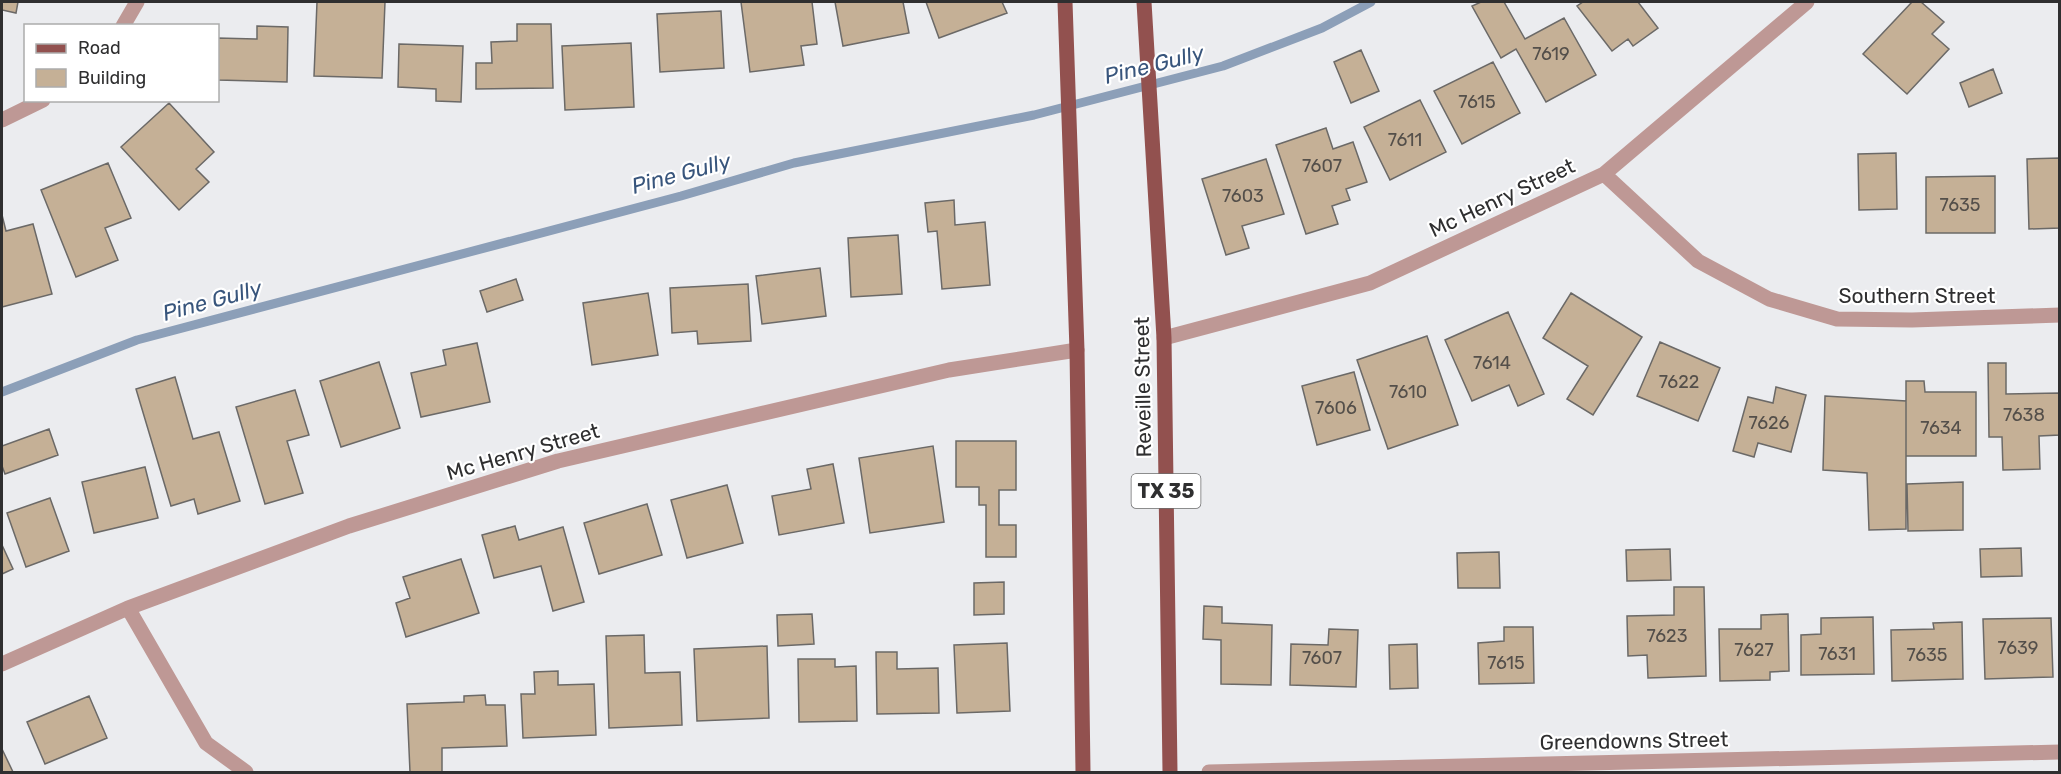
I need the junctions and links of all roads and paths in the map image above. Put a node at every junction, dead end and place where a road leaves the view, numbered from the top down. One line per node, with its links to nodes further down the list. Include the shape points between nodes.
1 (137, 2): 5 (street)
2 (1065, 2): 11 (main road)
3 (1144, 2): 10 (main road, Reveille Street / TX 35)
4 (1807, 2): 8 (street, Mc Henry Street)
5 (124, 24)
6 (39, 102): 7 (street)
7 (2, 120)
8 (1604, 174): 9 (street, Southern Street, via 1698,261 1769,299 1837,319); 10 (street, Mc Henry Street, via 1370,283)
9 (2060, 315)
10 (1164, 338): 17 (main road, Reveille Street / TX 35)
11 (1077, 350): 12 (street, Mc Henry Street, via 949,370 558,461 349,526); 16 (main road)
12 (128, 608): 13 (street, Mc Henry Street); 15 (street, via 206,743)
13 (2, 664)
14 (2060, 752): 18 (street, Greendowns Street)
15 (246, 772)
16 (1083, 772)
17 (1170, 772)
18 (1209, 772)

